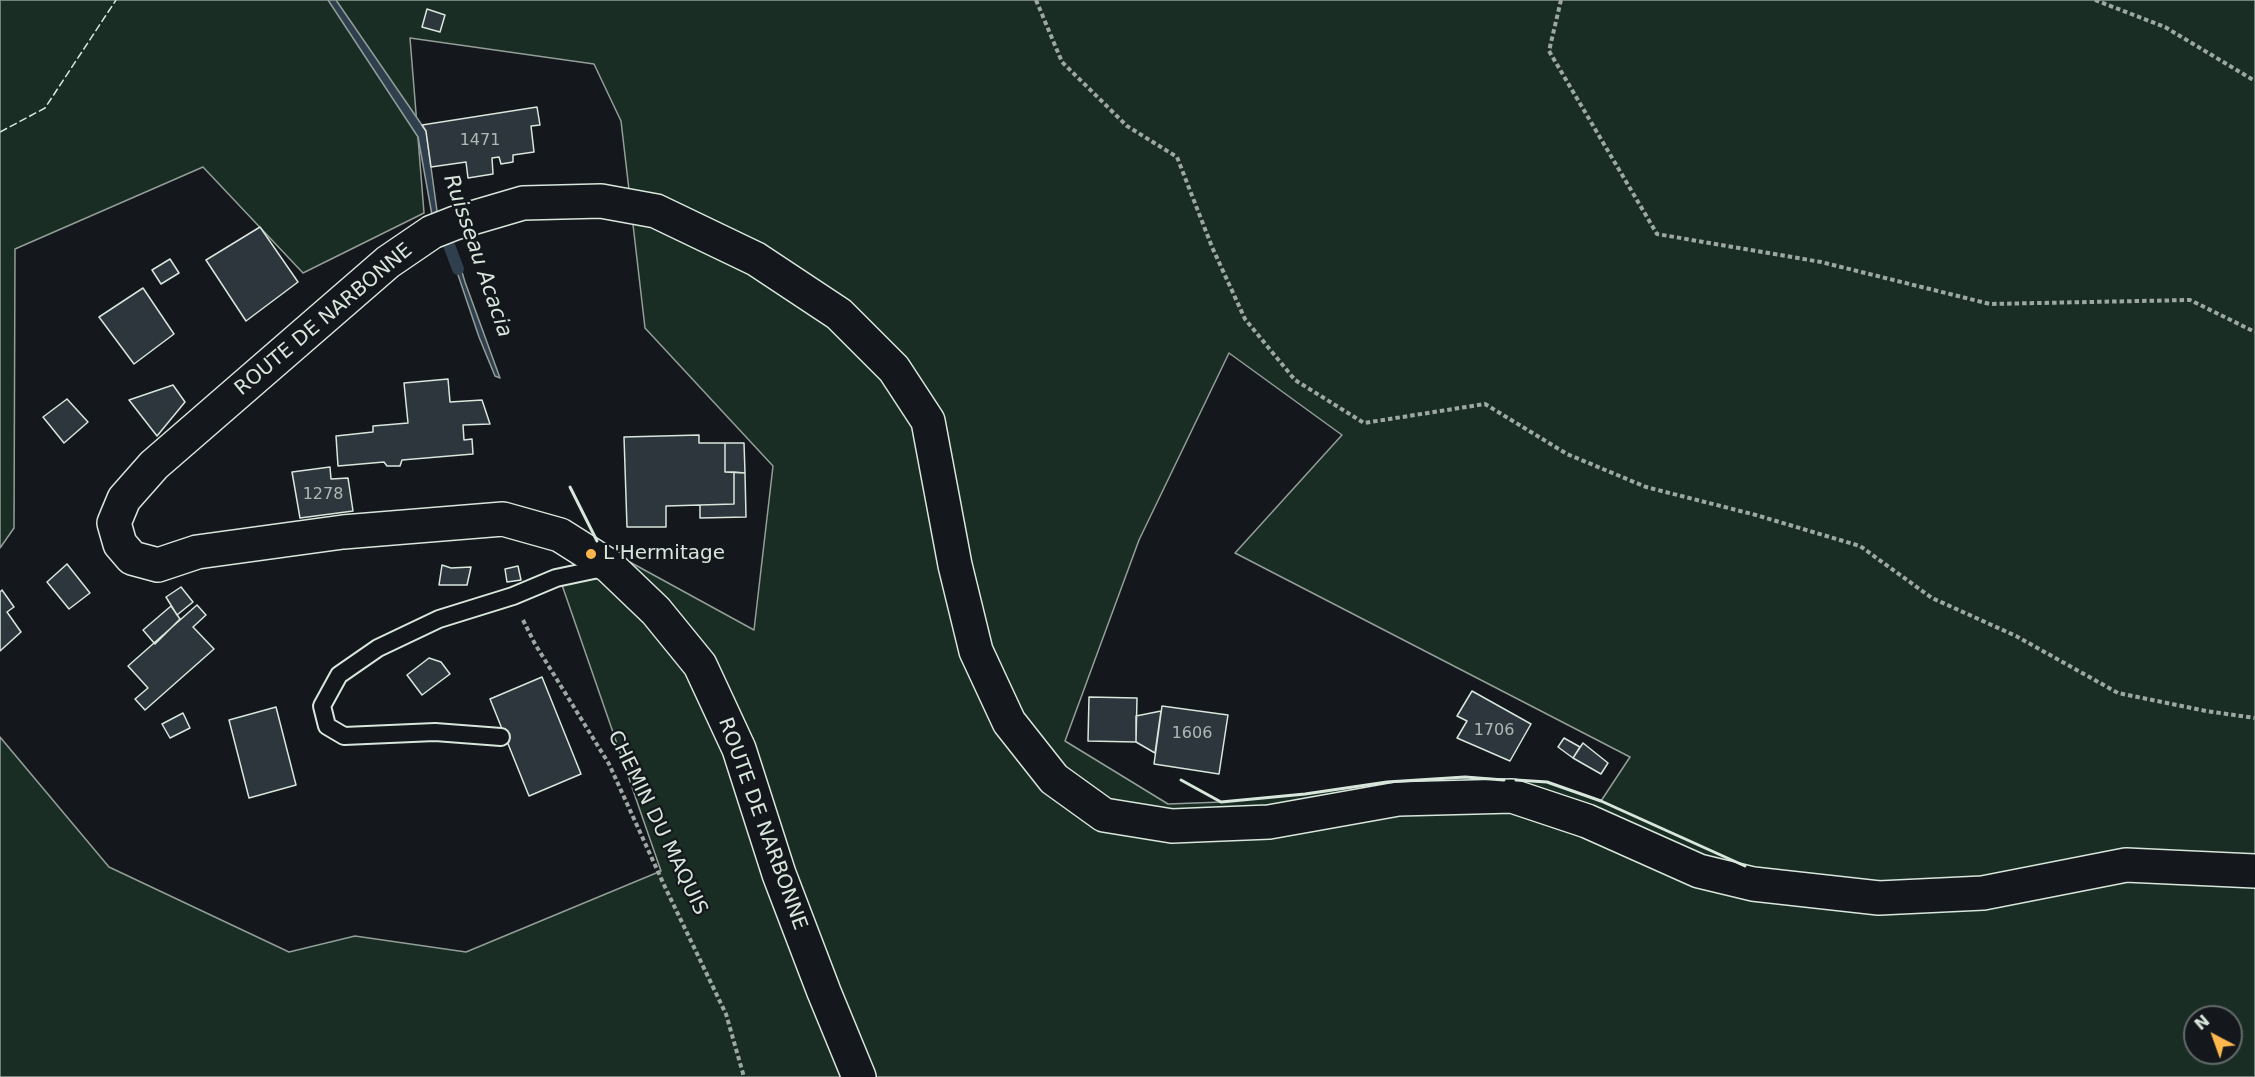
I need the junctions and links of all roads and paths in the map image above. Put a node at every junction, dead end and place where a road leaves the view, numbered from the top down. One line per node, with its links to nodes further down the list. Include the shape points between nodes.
1 (1036, 0): 8 (path, via 1062,62 1127,126 1177,157 1245,319 1295,380 1364,423 1485,404 1567,454 1647,487 1860,546 1932,598 2016,636 2118,693)
2 (1561, 0): 5 (path, via 1549,51 1657,234 1821,262 1990,304 2190,300)
3 (2095, 0): 4 (path, via 2165,27)
4 (2255, 81)
5 (2255, 332)
6 (609, 566): 7 (lane, via 556,578); 10 (street, ROUTE DE NARBONNE, via 560,535 503,519 343,532 197,552 158,565 132,558 120,544 114,524 124,500 154,465 388,262 443,228 523,203 601,201 656,211 756,259 839,314 894,369 928,421 976,651 1010,722 1054,779 1104,815 1172,826 1269,822 1398,799 1512,795 1587,821 1699,871 1753,884 1880,898 1983,893 2126,865); 12 (street, ROUTE DE NARBONNE, via 656,611 700,665 739,749 779,874)
7 (513, 596): 9 (lane, via 439,619 378,648 339,675 322,706 327,726 344,736 435,732); 11 (path, CHEMIN DU MAQUIS, via 535,644 609,764 726,1014)
8 (2255, 718)
9 (501, 737)
10 (2255, 871)
11 (744, 1077)
12 (859, 1077)

